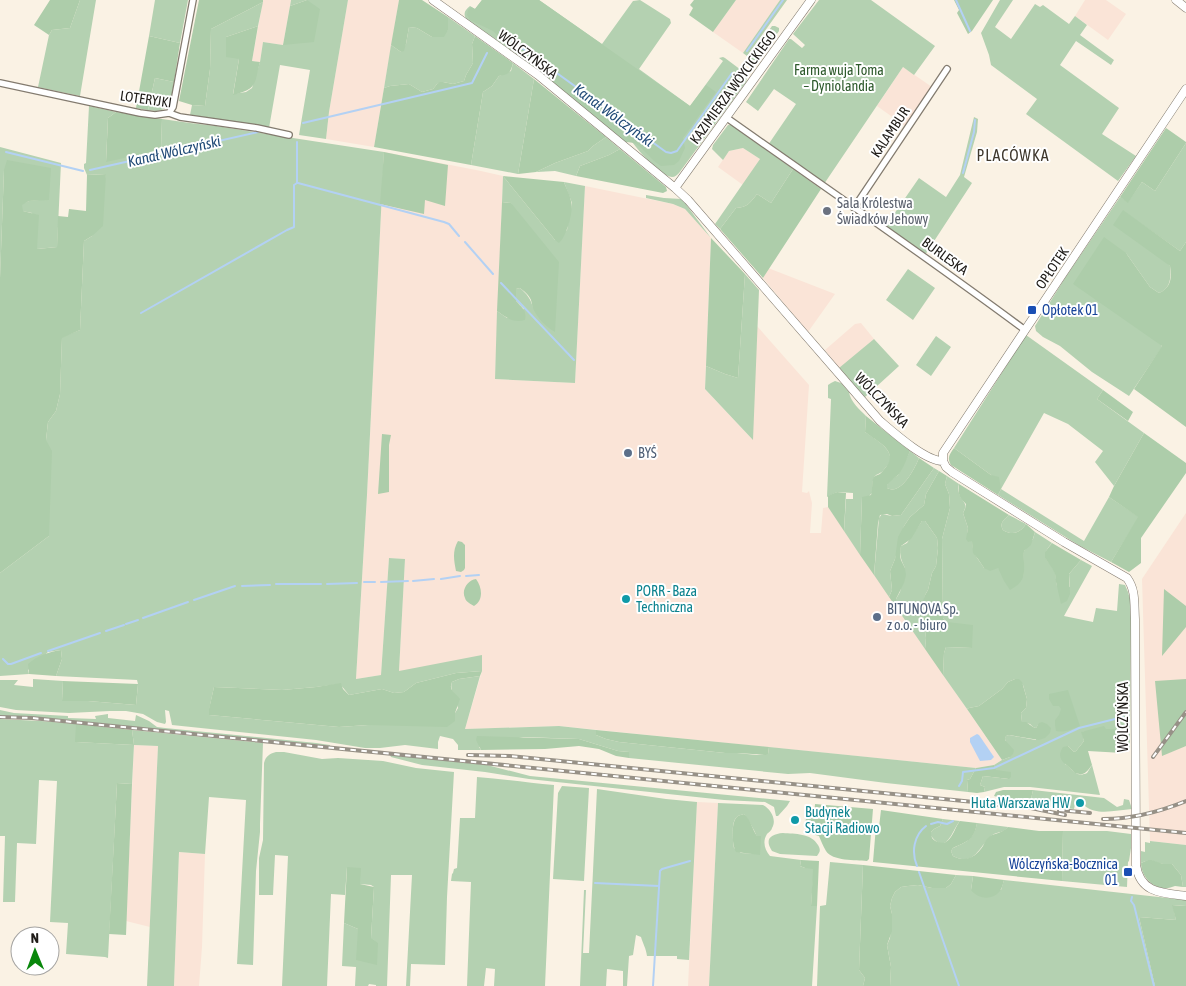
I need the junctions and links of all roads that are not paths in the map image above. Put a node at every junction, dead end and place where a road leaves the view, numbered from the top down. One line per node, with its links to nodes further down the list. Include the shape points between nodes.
1 (193, 0): 9 (street, via 173,107)
2 (433, 0): 12 (street, WÓLCZYŃSKA, via 538,74)
3 (811, 0): 10 (street, KAZIMIERZA WÓYCICKIEGO)
4 (1176, 0): 5 (street)
5 (1186, 8)
6 (947, 69): 13 (street, KALAMBUR)
7 (0, 83): 9 (street, LOTERYJKI, via 140,113)
8 (1186, 90): 14 (street, OPŁOTEK)
9 (169, 113): 11 (street, LOTERYJKI)
10 (726, 118): 12 (street, KAZIMIERZA WÓYCICKIEGO); 13 (street, BURLESKA)
11 (289, 135)
12 (676, 188): 15 (street, WÓLCZYŃSKA, via 880,421 911,446 936,461)
13 (854, 208): 14 (street, BURLESKA)
14 (1025, 330): 15 (street, OPŁOTEK, via 943,453)
15 (943, 461): 16 (street, WÓLCZYŃSKA, via 952,472 1132,584 1137,872 1148,888)
16 (1186, 896)

